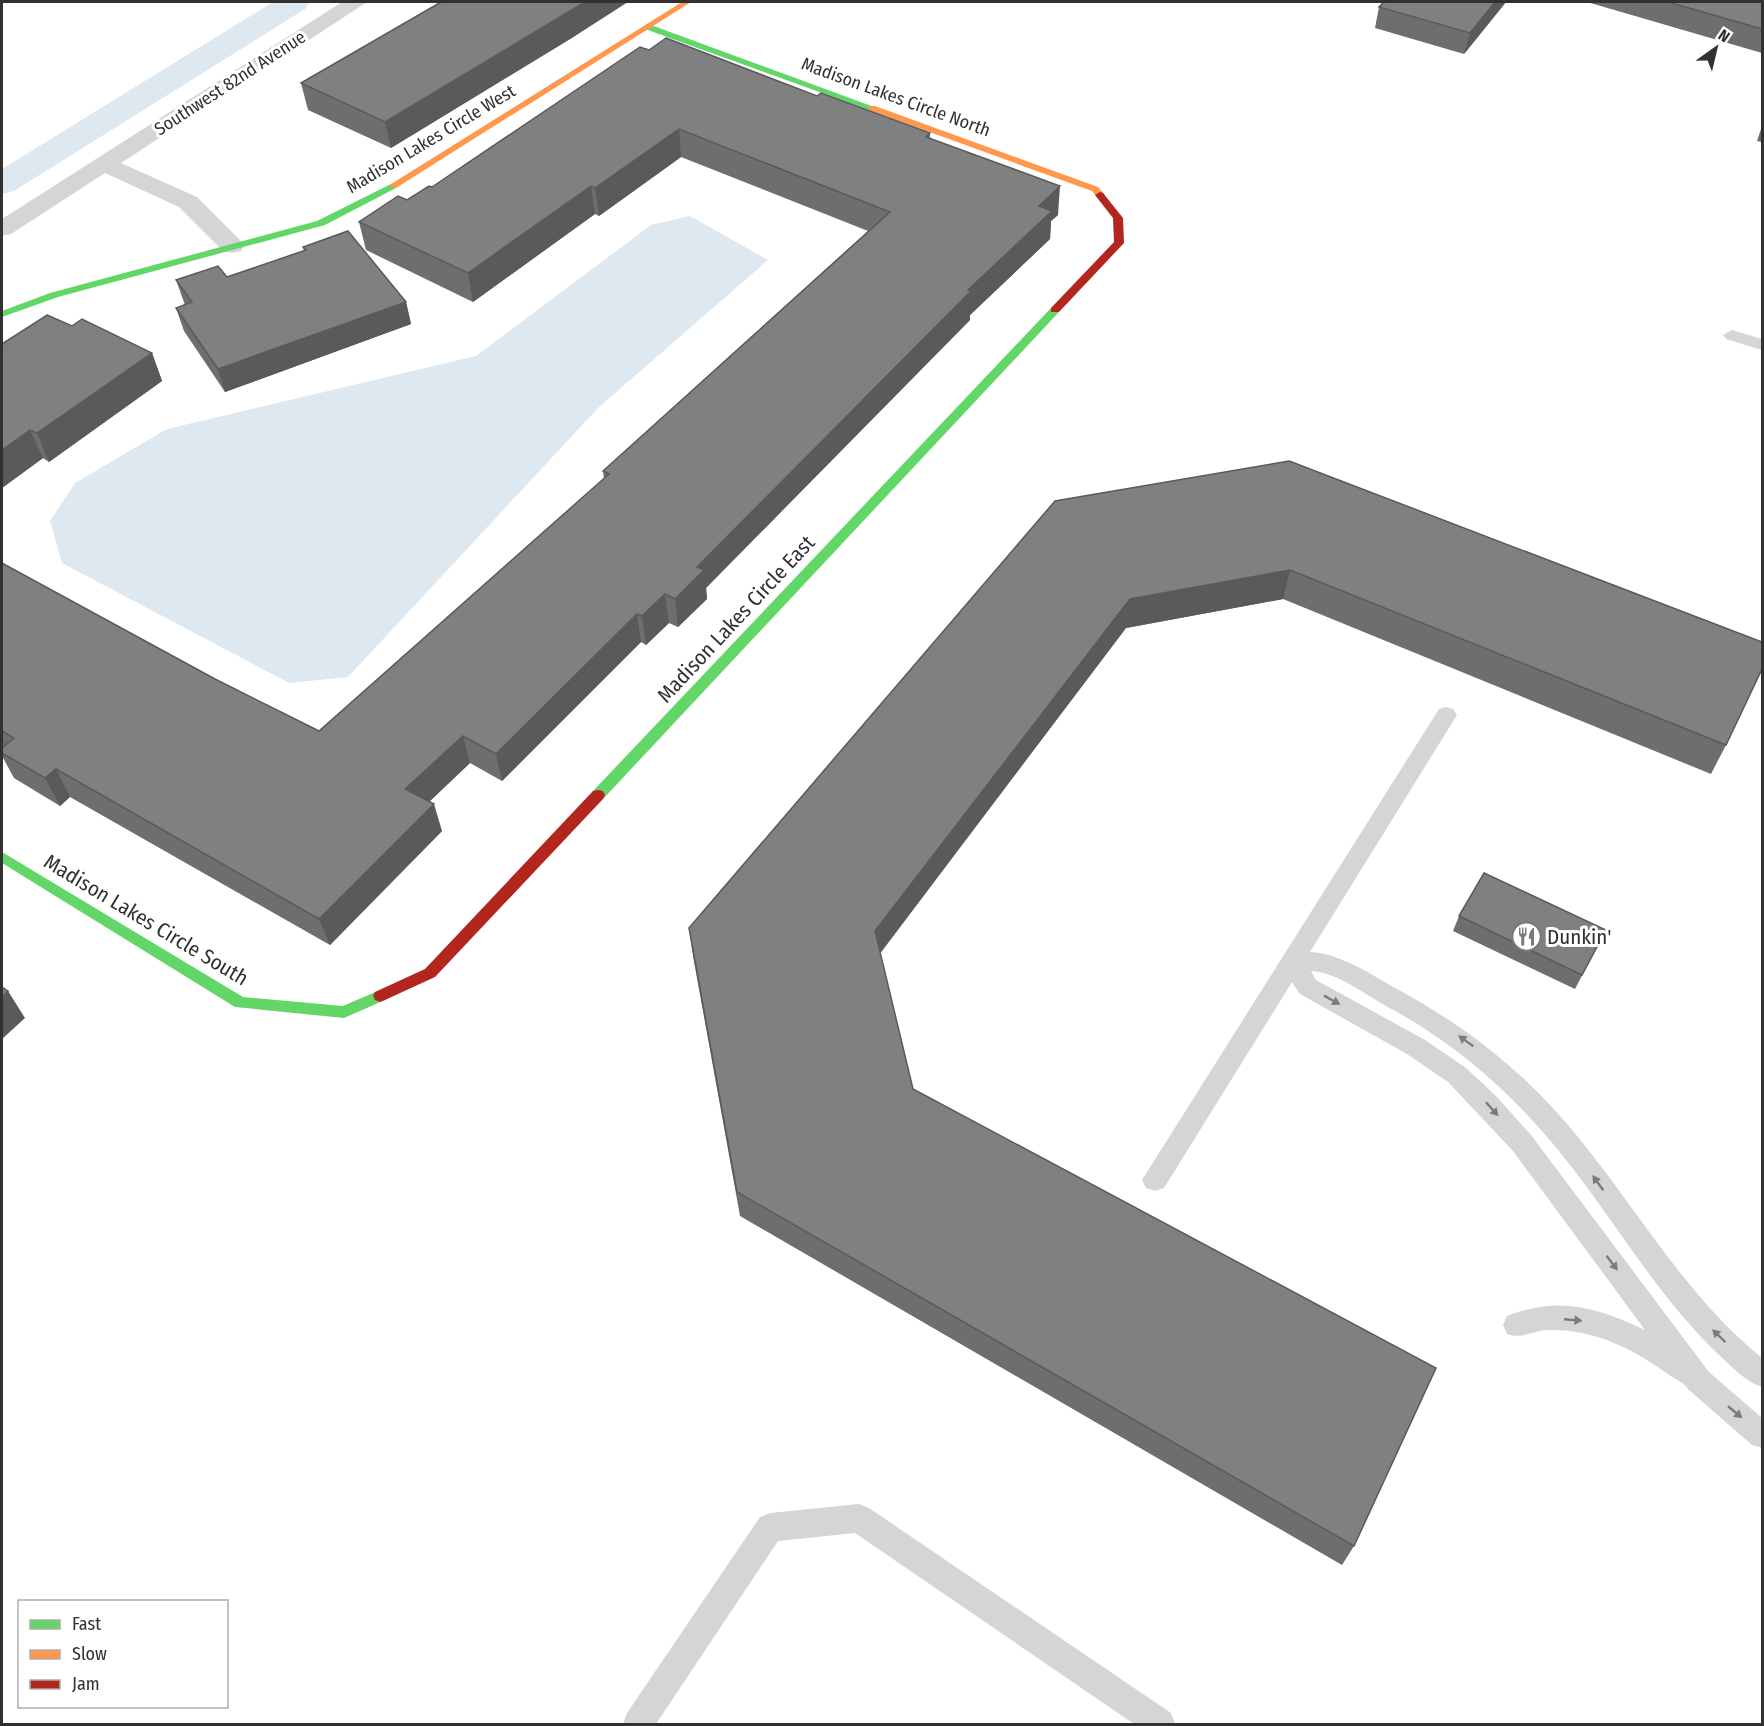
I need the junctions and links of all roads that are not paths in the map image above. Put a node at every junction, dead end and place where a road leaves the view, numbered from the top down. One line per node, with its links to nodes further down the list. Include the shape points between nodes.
1 (356, 2): 4 (street, Southwest 82nd Avenue)
2 (687, 2): 3 (street, Madison Lakes Circle West)
3 (648, 27): 5 (street, Madison Lakes Circle North, via 1095,189); 7 (street, Madison Lakes Circle West, via 380,194 321,223)
4 (104, 164): 6 (street, Southwest 82nd Avenue); 7 (street, via 188,202)
5 (1118, 218): 14 (street, Madison Lakes Circle East, via 1119,243 430,973)
6 (2, 229)
7 (232, 246): 8 (street, Madison Lakes Circle West, via 54,295)
8 (2, 314)
9 (1732, 335): 10 (lane)
10 (1762, 345)
11 (1446, 715): 13 (lane)
12 (2, 857): 14 (street, Madison Lakes Circle South, via 240,1003)
13 (1291, 961): 15 (lane); 17 (lane, one-way to 13, via 1744,1361 1671,1286 1565,1141 1521,1089 1478,1050 1408,1005 1324,963); 18 (lane, one-way to 18, via 1308,987 1416,1047 1457,1075 1487,1104 1522,1143)
14 (344, 1011)
15 (1155, 1180)
16 (1516, 1325): 18 (lane, one-way to 18, via 1546,1317 1582,1320 1654,1347)
17 (1762, 1374)
18 (1699, 1382): 19 (lane, one-way to 19)
19 (1762, 1435)
20 (638, 1725): 21 (lane, via 770,1527 858,1518)
21 (1160, 1725)

